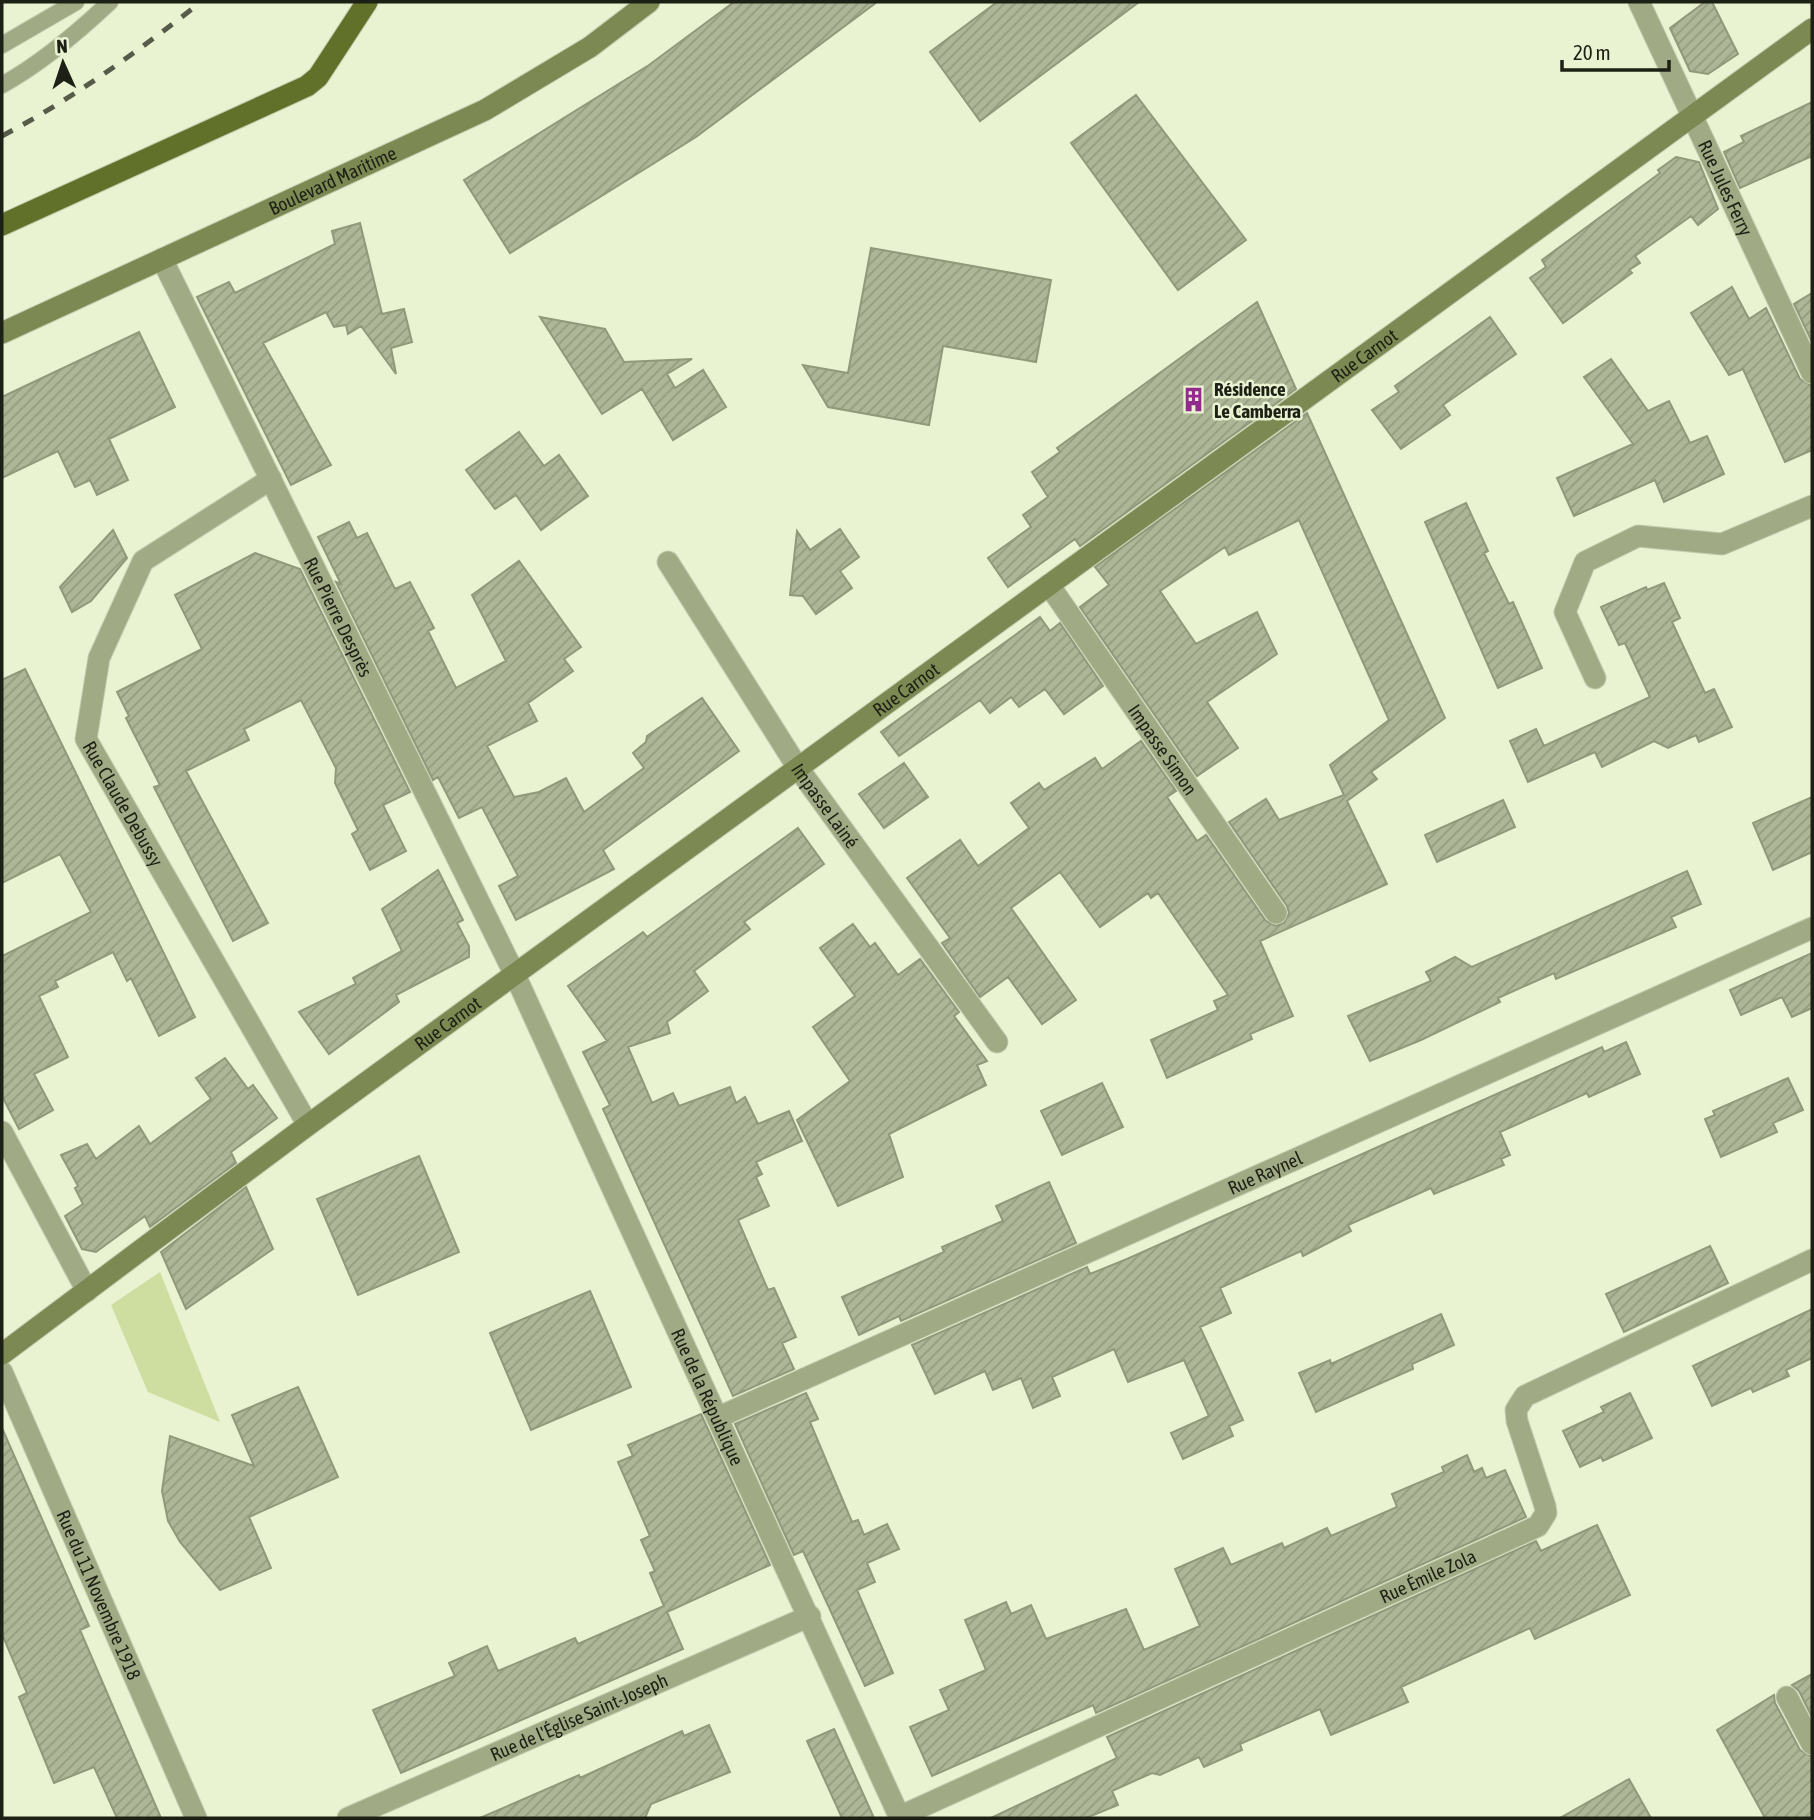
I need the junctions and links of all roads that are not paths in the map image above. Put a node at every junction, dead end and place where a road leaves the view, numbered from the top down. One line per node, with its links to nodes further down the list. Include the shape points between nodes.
1 (76, 2): 8 (lane)
2 (110, 2): 10 (lane, via 57,48)
3 (355, 2): 9 (main road)
4 (367, 2): 9 (main road)
5 (649, 2): 13 (street, Boulevard Maritime, via 590,47 495,104)
6 (1639, 2): 11 (street, Rue Jules Ferry)
7 (1812, 29): 11 (street, Rue Carnot)
8 (2, 44)
9 (337, 44): 12 (main road, via 307,86)
10 (2, 85)
11 (1693, 116): 15 (street, Rue Jules Ferry); 19 (street, Rue Carnot)
12 (2, 225)
13 (162, 259): 14 (street, Boulevard Maritime); 16 (street, Rue Pierre Desprès)
14 (2, 333)
15 (1812, 373)
16 (271, 479): 24 (street, Rue Pierre Desprès); 26 (street, Rue Claude Debussy, via 143,561 99,658 86,739)
17 (1812, 506): 20 (street, via 1722,544 1638,536 1585,562 1565,612)
18 (668, 562): 21 (street, Impasse Lainé)
19 (1049, 585): 21 (street, Rue Carnot); 22 (street, Impasse Simon)
20 (1595, 678)
21 (798, 768): 24 (street, Rue Carnot); 25 (street, Impasse Lainé)
22 (1276, 913)
23 (1812, 928): 32 (street, Rue Raynel)
24 (515, 974): 26 (street, Rue Carnot); 32 (street, Rue de la République)
25 (998, 1042)
26 (308, 1125): 29 (street, Rue Carnot)
27 (2, 1132): 29 (street)
28 (1812, 1260): 36 (street, Rue Émile Zola, via 1525,1396 1516,1410 1517,1421 1545,1506 1538,1526)
29 (87, 1291): 30 (street, Rue Carnot)
30 (2, 1354)
31 (2, 1372): 37 (street, Rue du 11 Novembre 1918)
32 (719, 1417): 33 (street, Rue de la République)
33 (810, 1616): 36 (street, Rue de la République); 38 (street, Rue de l'Église Saint-Joseph)
34 (1787, 1697): 35 (street)
35 (1812, 1744)
36 (900, 1817)
37 (196, 1818)
38 (348, 1818)

